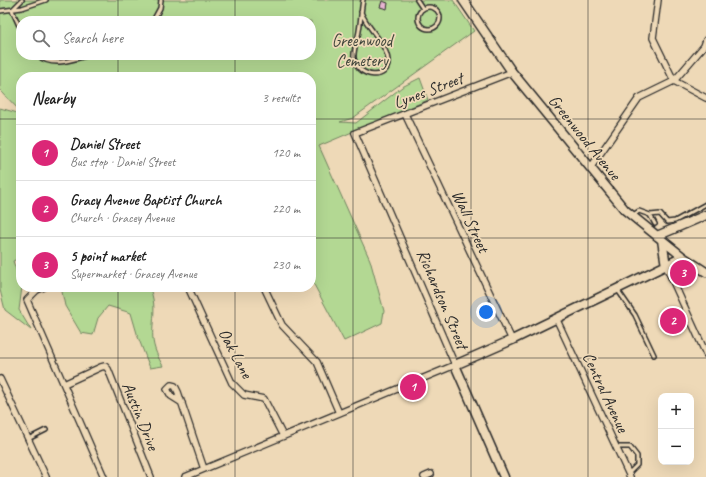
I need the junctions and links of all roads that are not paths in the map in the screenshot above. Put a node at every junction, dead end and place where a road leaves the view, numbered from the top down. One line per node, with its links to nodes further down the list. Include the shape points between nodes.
1 (22, 0): 9 (lane)
2 (46, 0): 9 (lane)
3 (160, 0): 12 (lane, via 160,8)
4 (363, 0): 11 (lane)
5 (418, 0): 8 (lane)
6 (463, 0): 17 (street, Greenwood Avenue)
7 (658, 0): 18 (street, via 653,38)
8 (423, 8): 8 (lane, via 419,13 418,22 425,29 434,28 440,21 438,12 433,8)
9 (12, 10): 10 (lane); 13 (lane)
10 (0, 11)
11 (361, 12): 11 (lane, via 354,58 362,71 378,75 388,64 387,55)
12 (155, 16)
13 (16, 19)
14 (706, 40): 18 (street, via 704,46)
15 (45, 60): 16 (lane, via 56,63)
16 (69, 60)
17 (512, 72): 20 (street, Lynes Street); 22 (street, Greenwood Avenue)
18 (674, 81): 19 (street); 22 (street, via 639,98)
19 (706, 98)
20 (405, 114): 21 (street, Lynes Street); 40 (street, Wall Street)
21 (355, 134): 43 (street, Richardson Street)
22 (591, 167): 26 (street, Greenwood Avenue)
23 (706, 204): 24 (lane)
24 (697, 208): 27 (lane); 28 (lane, via 675,221)
25 (650, 215): 26 (lane, via 639,211); 28 (lane, via 660,214); 29 (lane)
26 (632, 216): 31 (street, Greenwood Avenue)
27 (704, 216): 31 (street)
28 (667, 222): 30 (lane)
29 (655, 224)
30 (662, 224)
31 (660, 238): 32 (street, Greenwood Avenue); 33 (street)
32 (683, 257): 33 (street); 34 (street, Greenwood Avenue)
33 (666, 266): 35 (street); 41 (street)
34 (706, 272)
35 (617, 289): 39 (street); 42 (lane, via 635,315)
36 (35, 292): 45 (street, via 27,300)
37 (190, 292): 49 (street, Oak Lane, via 232,383 244,395 264,399)
38 (266, 292): 47 (street, via 282,325 317,362)
39 (556, 318): 40 (street); 51 (street, Central Avenue)
40 (512, 340): 43 (street)
41 (706, 354)
42 (654, 355)
43 (455, 365): 47 (street); 60 (street, Richardson Street)
44 (0, 379): 50 (street)
45 (64, 384): 56 (street); 57 (street, Austin Drive, via 105,366)
46 (182, 404): 52 (street)
47 (339, 413): 49 (street)
48 (46, 430): 50 (lane)
49 (283, 436): 52 (street)
50 (28, 439): 55 (street)
51 (616, 447): 54 (street, Central Avenue); 54 (lane, via 630,447 637,456 637,465)
52 (204, 470): 58 (street)
53 (431, 474): 59 (street)
54 (629, 476)
55 (46, 477)
56 (104, 477)
57 (151, 477)
58 (185, 477)
59 (424, 477)
60 (504, 477)

